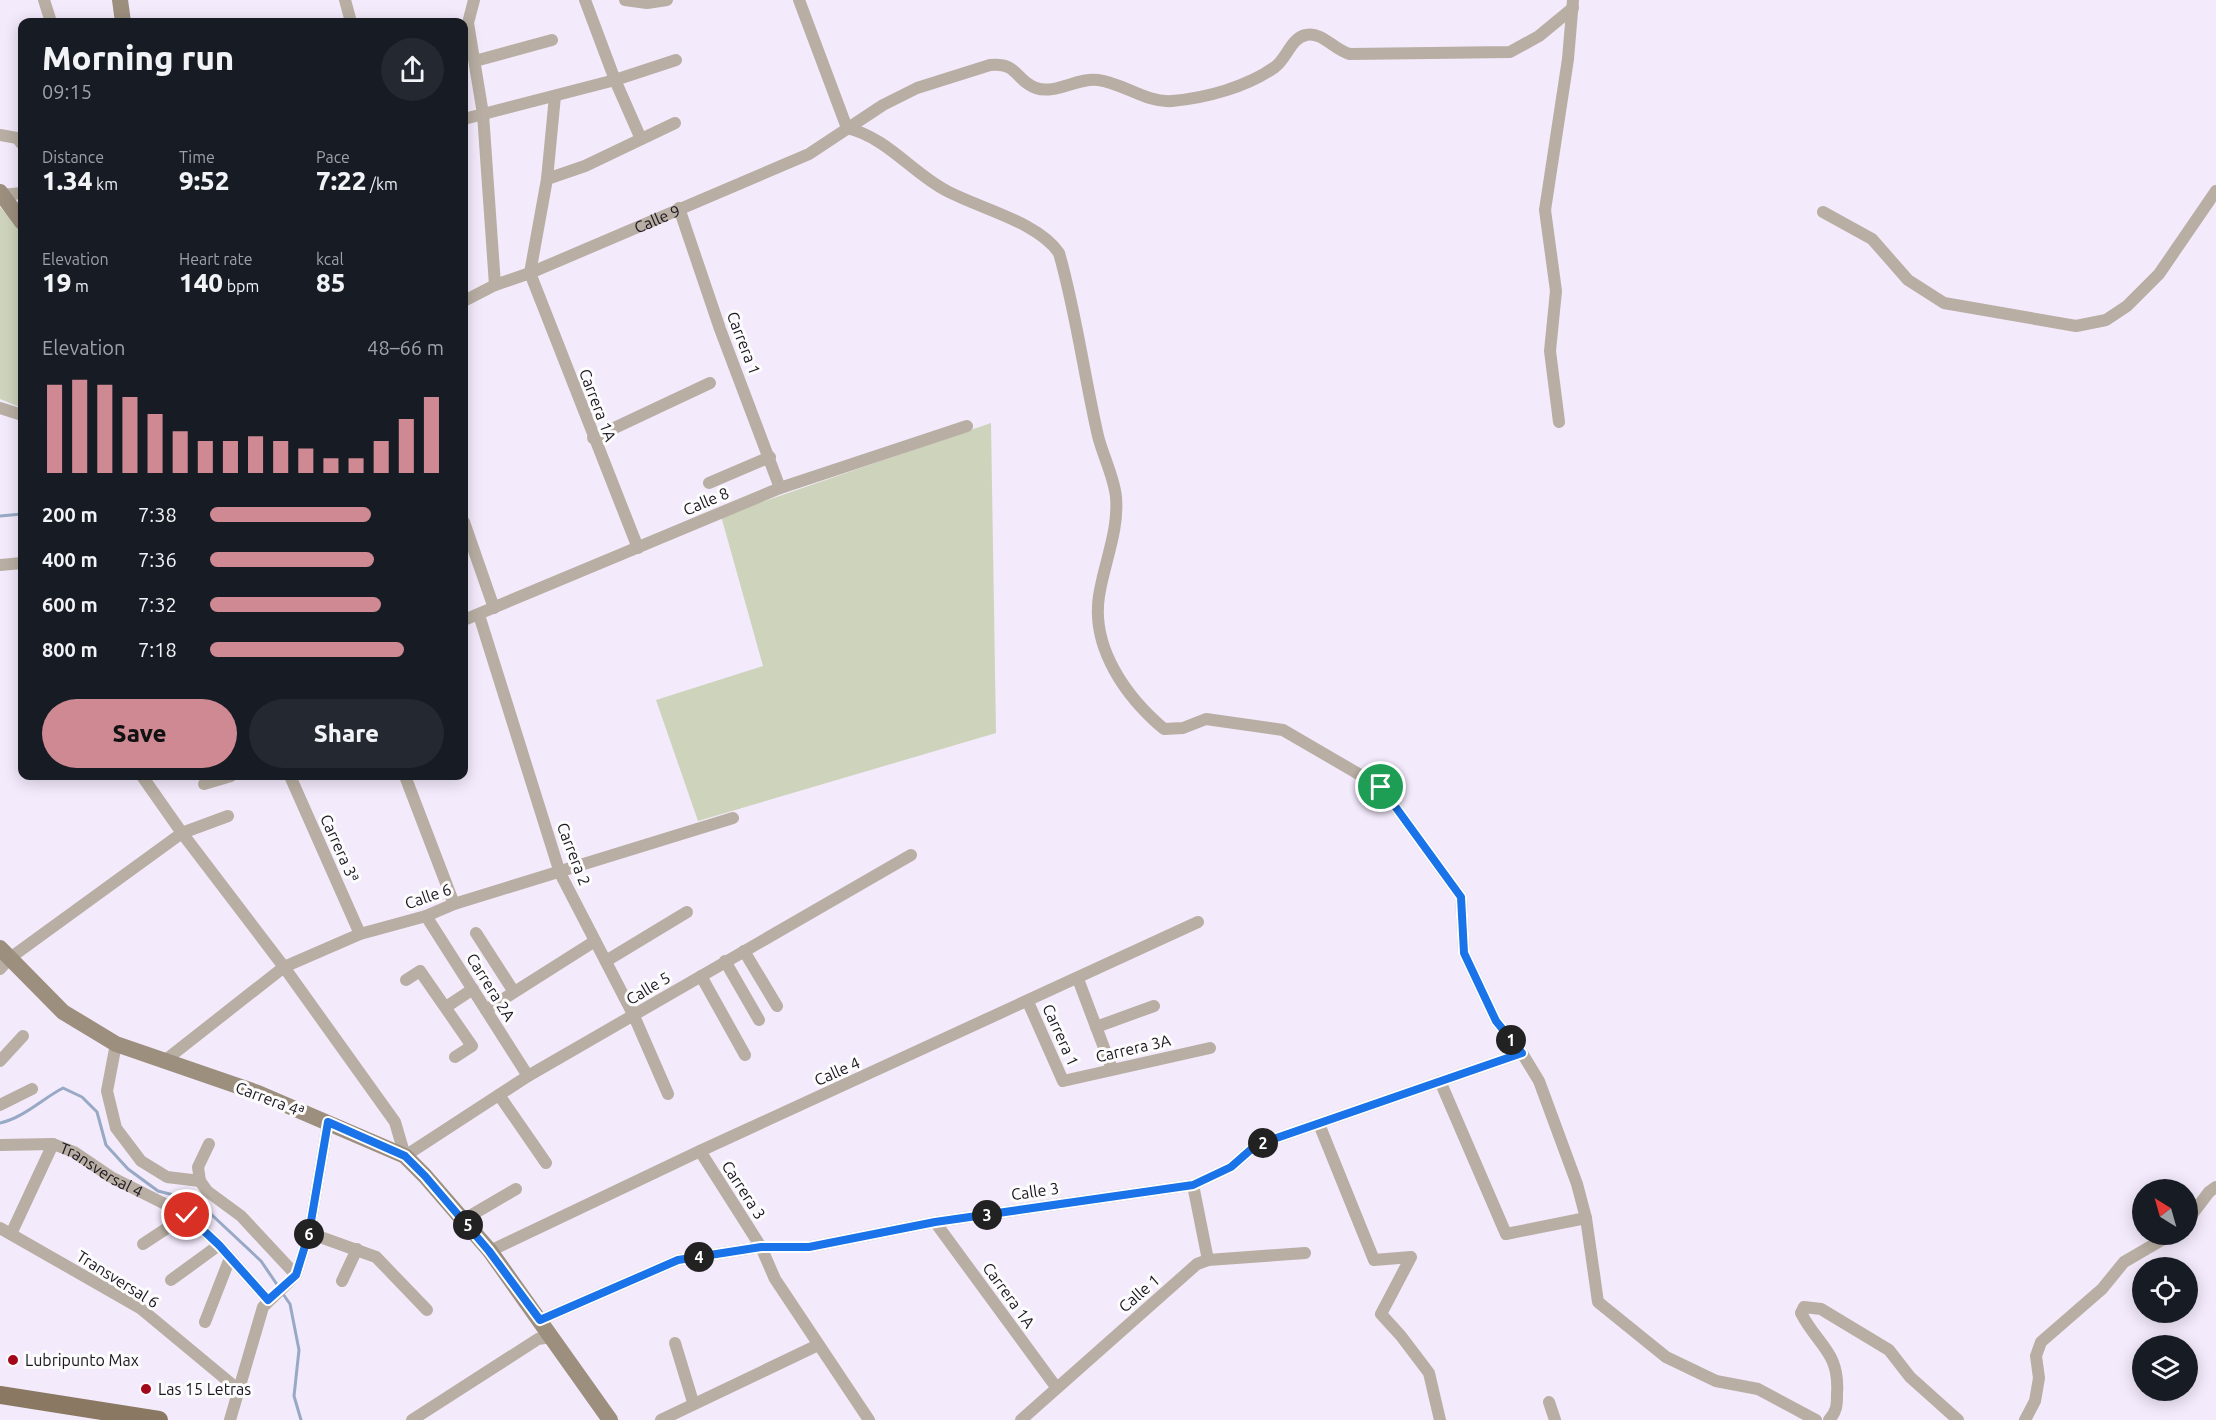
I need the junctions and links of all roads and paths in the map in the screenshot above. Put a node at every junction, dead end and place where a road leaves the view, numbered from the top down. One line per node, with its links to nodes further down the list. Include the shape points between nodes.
1 (44, 0): 10 (street)
2 (120, 0): 11 (street)
3 (345, 0): 12 (street)
4 (474, 0): 15 (street, via 468,23)
5 (585, 0): 16 (street)
6 (626, 0): 7 (street)
7 (667, 0)
8 (799, 0): 21 (street)
9 (1573, 4): 21 (street, Calle 9, via 1539,36 1510,52 1350,54 1307,34 1298,38 1283,60 1241,86 1174,101 1142,96 1096,79 1043,90 1034,88 1013,68 990,65 917,88); 38 (street, via 1545,210 1556,291 1550,351)
10 (50, 18)
11 (122, 18)
12 (350, 18)
13 (552, 40): 15 (street)
14 (676, 60): 16 (street)
15 (476, 61): 18 (street)
16 (615, 80): 17 (street); 24 (street)
17 (555, 96): 18 (street); 25 (street)
18 (483, 114): 19 (street); 33 (street)
19 (468, 118)
20 (675, 123): 24 (street)
21 (848, 128): 29 (street, Calle 9, via 809,154); 91 (street, via 870,135 945,190 1051,242 1059,253 1099,438 1116,494 1118,516 1099,598 1100,637 1111,666 1147,715 1164,729 1183,728 1206,719 1283,730 1381,787 1461,897 1464,953 1496,1021)
22 (0, 135): 23 (street)
23 (18, 139)
24 (641, 139): 25 (street)
25 (547, 179): 32 (street)
26 (2216, 191): 30 (street, via 2160,274 2127,306 2106,320 2076,326 1944,303 1908,280 1872,239)
27 (1, 193): 28 (street); 31 (street)
28 (18, 193)
29 (679, 208): 32 (street, Calle 9); 41 (street, Carrera 1)
30 (1823, 212)
31 (18, 216)
32 (530, 273): 33 (street, Calle 9); 40 (street, Carrera 1A)
33 (495, 285): 34 (street, Calle 9)
34 (468, 299)
35 (710, 383): 40 (street)
36 (0, 408): 37 (street)
37 (18, 414)
38 (1559, 422)
39 (967, 426): 43 (street, Calle 8)
40 (593, 438): 45 (street, Carrera 1A)
41 (770, 457): 42 (street); 43 (street, Carrera 1)
42 (709, 483)
43 (780, 488): 45 (street, Calle 8)
44 (468, 533): 48 (street)
45 (638, 549): 48 (street, Calle 8)
46 (18, 563): 47 (street)
47 (0, 565)
48 (494, 608): 49 (street, Calle 8)
49 (479, 615): 50 (street, Calle 8); 60 (street, Carrera 2)
50 (468, 619)
51 (145, 780): 58 (street)
52 (218, 780): 55 (street)
53 (292, 780): 66 (street, Carrera 3ª)
54 (407, 780): 61 (street)
55 (204, 784)
56 (228, 816): 58 (street)
57 (733, 818): 60 (street, Calle 6)
58 (182, 833): 69 (street); 72 (street)
59 (911, 855): 68 (street, Calle 5)
60 (560, 873): 61 (street, Calle 6); 67 (street, Carrera 2)
61 (454, 904): 63 (street, Calle 6)
62 (687, 912): 70 (street)
63 (426, 916): 66 (street, Calle 6); 76 (street, Carrera 2A)
64 (1198, 922): 74 (street, Calle 4)
65 (476, 933): 77 (street)
66 (360, 934): 72 (street, Calle 6)
67 (595, 941): 70 (street, Carrera 2); 77 (street)
68 (744, 951): 71 (street, Calle 5); 79 (street)
69 (3, 958): 88 (street, Carrera 4ª, via 63,1012)
70 (606, 961): 83 (street, Carrera 2)
71 (725, 961): 73 (street, Calle 5); 84 (street)
72 (284, 967): 95 (street, Calle 6); 110 (street, via 395,1122)
73 (701, 976): 83 (street, Calle 5); 92 (street)
74 (1078, 979): 78 (street, Calle 4); 85 (street)
75 (406, 980): 81 (street, via 420,970)
76 (472, 989): 81 (street); 82 (street, Carrera 2A)
77 (514, 992): 82 (street)
78 (1028, 1002): 98 (street, Carrera 1); 109 (street, Calle 4)
79 (777, 1006)
80 (1154, 1006): 85 (street)
81 (446, 1007): 93 (street, via 472,1046)
82 (486, 1010): 97 (street, Carrera 2A)
83 (634, 1016): 97 (street, Calle 5); 101 (street, Carrera 2)
84 (759, 1020)
85 (1096, 1027): 96 (street)
86 (23, 1036): 90 (street)
87 (0, 1041): 90 (street)
88 (116, 1044): 95 (street, Carrera 4ª); 112 (street, via 107,1091 116,1128 141,1161 167,1177)
89 (1210, 1048): 96 (street, Carrera 3A)
90 (11, 1050): 94 (street)
91 (1522, 1053): 99 (street, Calle 3); 118 (street, via 1539,1081)
92 (745, 1055)
93 (454, 1057)
94 (0, 1061)
95 (163, 1062): 104 (street, Carrera 4ª, via 258,1093)
96 (1112, 1070): 98 (street, Carrera 3A)
97 (528, 1076): 102 (street, Calle 5)
98 (1063, 1081)
99 (1440, 1081): 105 (street, Calle 3); 118 (street, via 1506,1234)
100 (32, 1089): 103 (street)
101 (668, 1094)
102 (499, 1095): 110 (street, Calle 5); 111 (street)
103 (0, 1105)
104 (328, 1122): 110 (street, Carrera 4ª); 122 (street)
105 (1319, 1124): 113 (street, Calle 3, via 1256,1145 1231,1167); 155 (street, via 1374,1260 1411,1257 1381,1314 1429,1372)
106 (53, 1144): 108 (street, Transversal 4); 117 (street, Transversal 4); 121 (street)
107 (209, 1144): 112 (street, via 198,1167)
108 (0, 1145)
109 (700, 1151): 126 (street, Carrera 3); 128 (street, Calle 4)
110 (405, 1156): 119 (street, Carrera 4ª)
111 (546, 1163)
112 (200, 1182): 132 (street, via 241,1216)
113 (1193, 1185): 120 (street, Calle 3); 131 (street)
114 (2216, 1187): 116 (street)
115 (516, 1190): 119 (street)
116 (2198, 1206)
117 (187, 1215): 123 (street); 124 (street, Transversal 4)
118 (1586, 1218): 147 (street, via 1598,1302 1666,1357 1716,1381 1758,1389)
119 (463, 1220): 128 (street, Carrera 4ª)
120 (935, 1222): 126 (street, Calle 3, via 809,1247); 142 (street, Carrera 1A)
121 (5, 1231): 143 (street, Transversal 6, via 140,1308)
122 (309, 1233): 127 (street); 132 (street)
123 (143, 1244)
124 (219, 1245): 130 (street, Transversal 4); 133 (street)
125 (2153, 1245): 160 (street, via 2124,1262 2102,1289 2041,1342 2036,1356 2039,1378 2035,1401)
126 (761, 1247): 137 (street, Calle 3, via 678,1260); 141 (street, Carrera 3, via 775,1279)
127 (357, 1249): 134 (street); 136 (street, via 376,1257)
128 (489, 1251): 137 (street, Carrera 4ª)
129 (1305, 1253): 131 (street, Calle 1)
130 (230, 1258): 135 (street, Transversal 4); 138 (street)
131 (1208, 1260): 142 (street, Calle 1, via 1197,1264)
132 (296, 1275): 135 (street)
133 (171, 1280)
134 (342, 1281)
135 (277, 1292): 143 (street, via 263,1307)
136 (427, 1310)
137 (540, 1320): 139 (street, Carrera 4ª)
138 (205, 1322)
139 (551, 1337): 150 (street, via 538,1339); 151 (street, Carrera 4ª)
140 (675, 1343): 145 (street)
141 (818, 1345): 145 (street); 153 (street, Carrera 3)
142 (1056, 1387): 154 (street, Calle 1)
143 (240, 1391): 149 (street)
144 (0, 1395): 148 (main road)
145 (693, 1402): 152 (street)
146 (1549, 1402): 156 (street)
147 (1797, 1416): 157 (street)
148 (159, 1420)
149 (230, 1420)
150 (412, 1420)
151 (610, 1420)
152 (661, 1420)
153 (868, 1420)
154 (1021, 1420)
155 (1440, 1420)
156 (1555, 1420)
157 (1816, 1420)
158 (1829, 1420): 159 (street, via 1836,1411 1838,1375 1833,1357 1804,1319 1804,1307 1821,1309 1889,1350 1910,1377)
159 (1958, 1420)
160 (2025, 1420)

